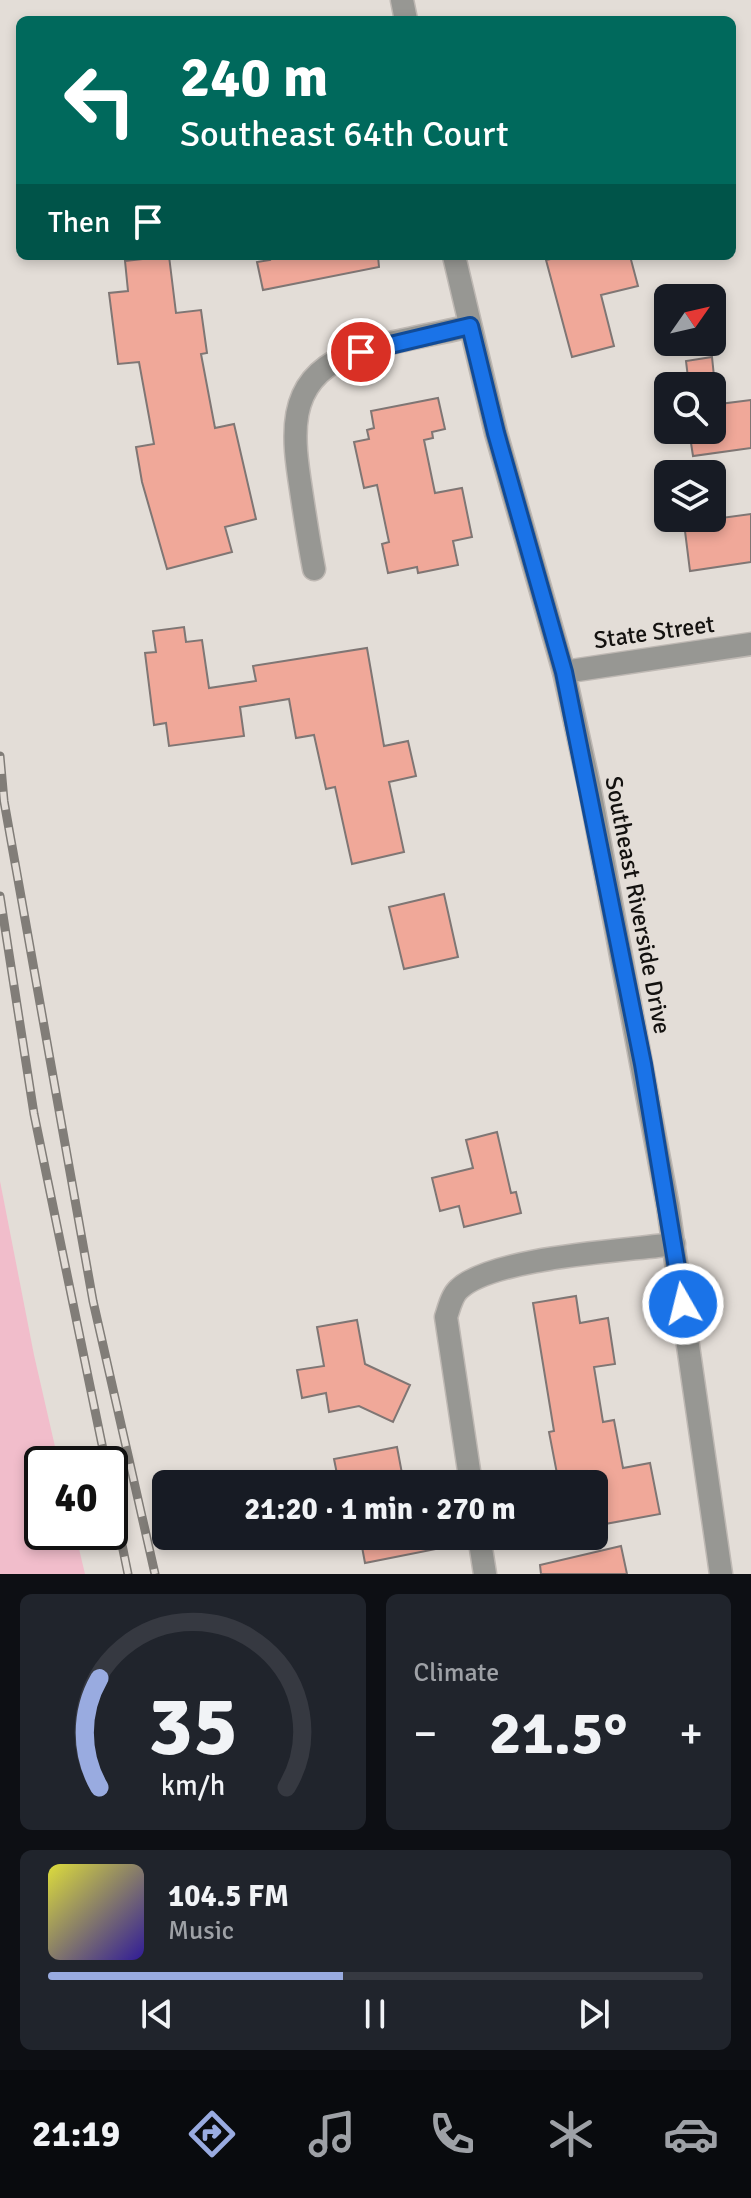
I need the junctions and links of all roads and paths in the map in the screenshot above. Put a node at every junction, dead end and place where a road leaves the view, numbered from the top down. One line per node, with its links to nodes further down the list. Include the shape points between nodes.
1 (455, 260): 2 (street, Southeast Riverside Drive)
2 (470, 326): 3 (street, via 346,357 325,369 300,400 294,432); 5 (street, Southeast Riverside Drive)
3 (314, 569)
4 (751, 644): 5 (street, State Street)
5 (564, 672): 6 (street, Southeast Riverside Drive, via 621,947)
6 (674, 1244): 7 (street, via 512,1265 476,1277 456,1291 446,1317); 10 (street, Southeast Riverside Drive)
7 (469, 1470)
8 (481, 1550): 9 (street)
9 (485, 1574)
10 (721, 1574)

